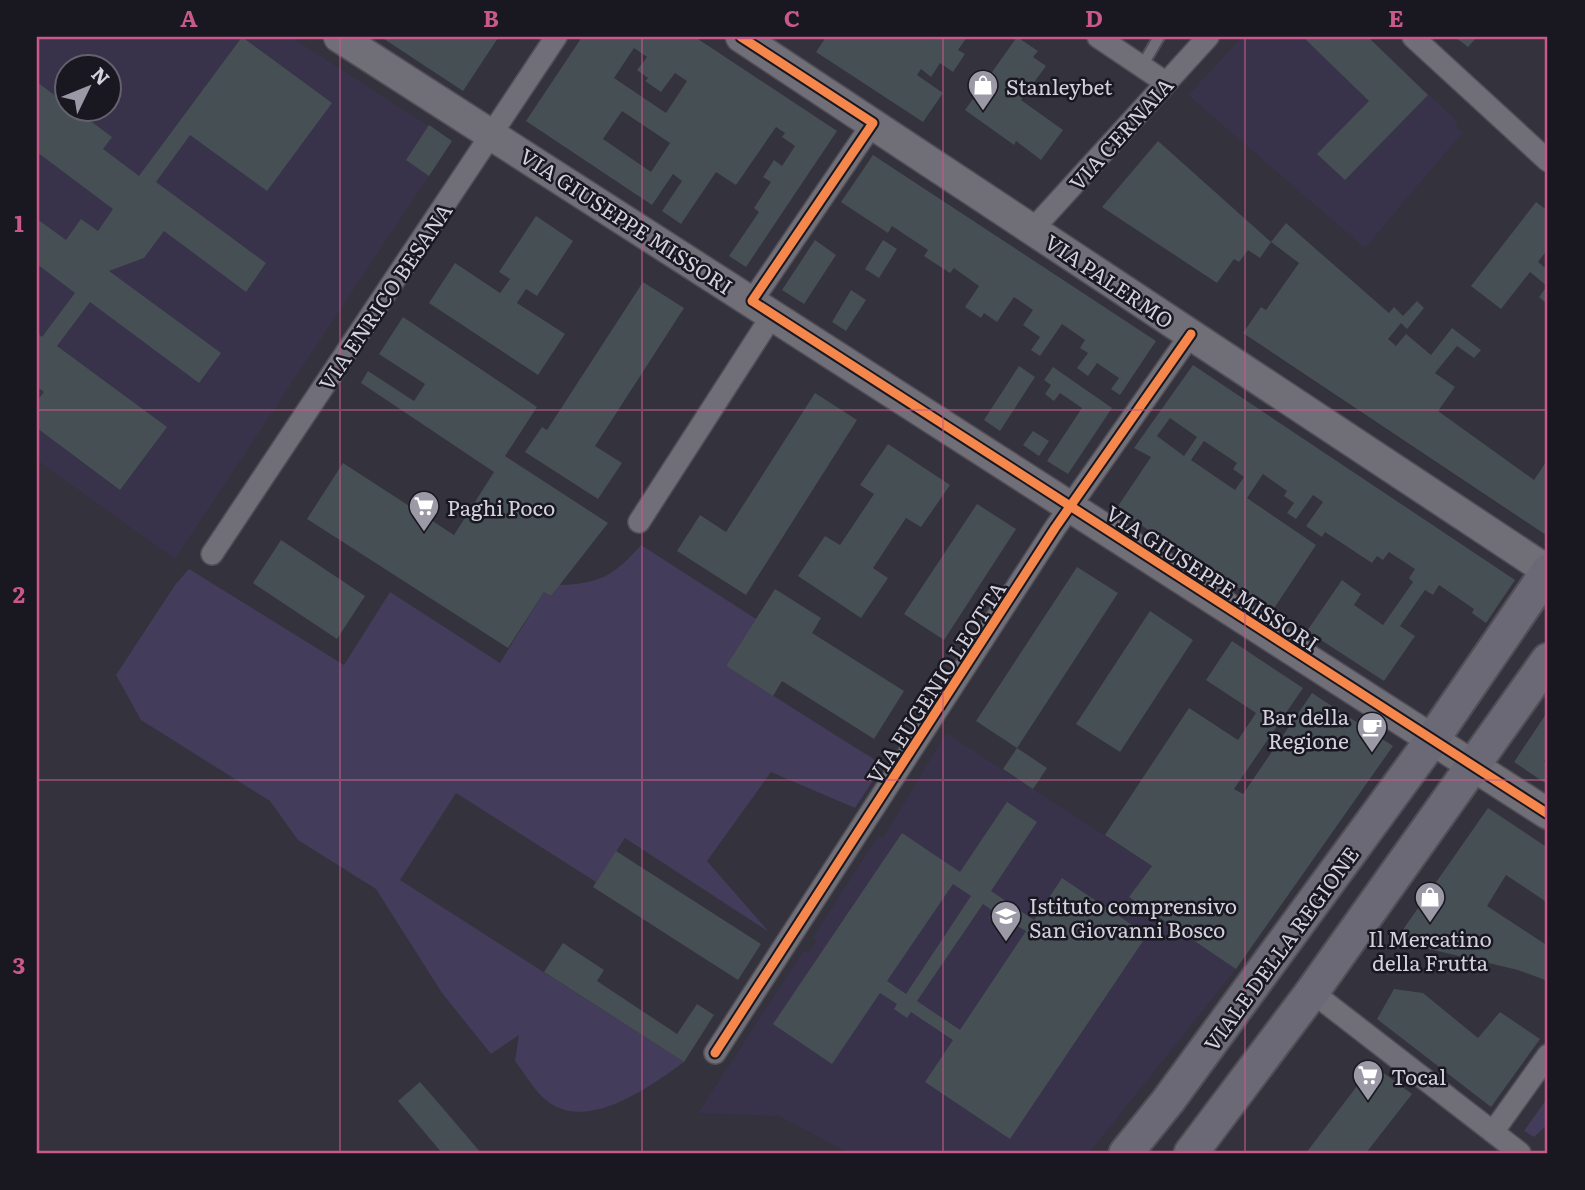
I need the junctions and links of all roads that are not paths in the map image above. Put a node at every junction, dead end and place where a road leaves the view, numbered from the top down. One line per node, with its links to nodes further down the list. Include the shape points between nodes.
1 (339, 37): 11 (main road, VIA GIUSEPPE MISSORI)
2 (556, 37): 11 (street, VIA ENRICO BESANA)
3 (741, 37): 10 (main road, VIA PALERMO)
4 (1098, 37): 8 (street)
5 (1159, 37): 8 (lane)
6 (1208, 37): 9 (street, VIA CERNAIA)
7 (1413, 37): 12 (street)
8 (1142, 66): 9 (street)
9 (1165, 82): 13 (street, VIA CERNAIA)
10 (873, 123): 13 (main road, VIA PALERMO); 14 (street)
11 (493, 134): 14 (main road, VIA GIUSEPPE MISSORI); 18 (street, VIA ENRICO BESANA)
12 (1548, 161)
13 (1033, 229): 15 (main road, VIA PALERMO)
14 (762, 307): 16 (main road, VIA GIUSEPPE MISSORI); 17 (street)
15 (1191, 334): 16 (street, VIA EUGENIO LEOTTA); 19 (main road, VIA PALERMO)
16 (1070, 506): 21 (main road, VIA GIUSEPPE MISSORI); 25 (street, VIA EUGENIO LEOTTA)
17 (639, 522)
18 (212, 554)
19 (1548, 571): 21 (main road, VIALE DELLA REGIONE)
20 (1548, 660): 22 (main road)
21 (1432, 740): 22 (main road, VIA GIUSEPPE MISSORI); 28 (main road, VIALE DELLA REGIONE)
22 (1473, 765): 23 (main road, VIA GIUSEPPE MISSORI); 24 (main road)
23 (1548, 814)
24 (1312, 992): 27 (street); 29 (main road)
25 (715, 1053)
26 (1548, 1055): 27 (street)
27 (1487, 1127): 30 (street)
28 (1126, 1153)
29 (1191, 1153)
30 (1520, 1153)

